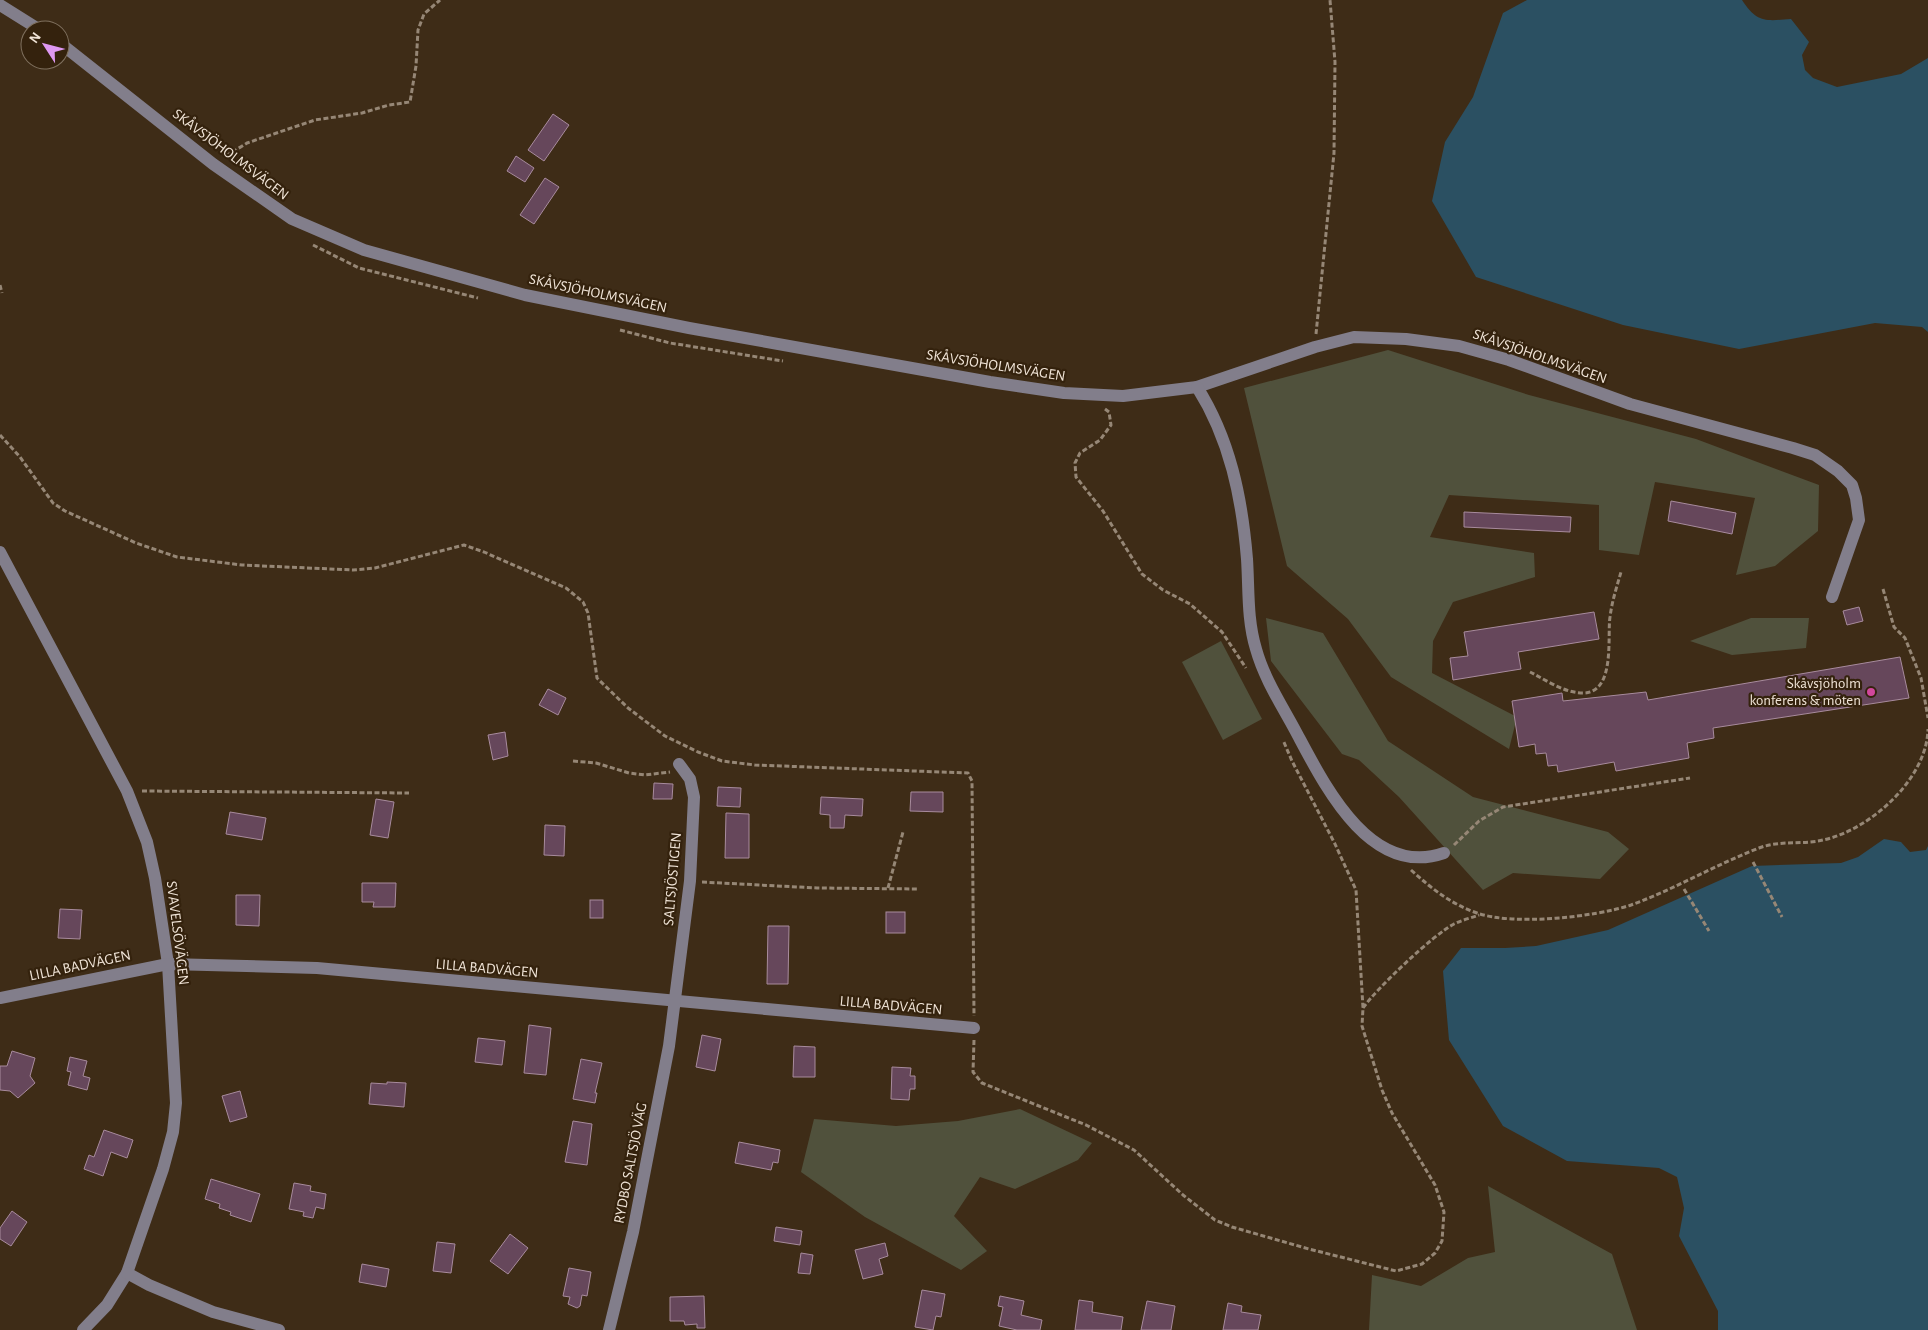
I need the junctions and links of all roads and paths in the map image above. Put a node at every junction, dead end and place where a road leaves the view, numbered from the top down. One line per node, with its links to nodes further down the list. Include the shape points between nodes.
1 (440, 0): 6 (path, via 424,14 418,30 410,102 315,120 247,143)
2 (1330, 0): 12 (path, via 1335,62 1334,154)
3 (0, 5): 4 (street)
4 (24, 20)
5 (70, 51): 6 (street, SKÅVSJÖHOLMSVÄGEN)
6 (213, 164): 14 (street, SKÅVSJÖHOLMSVÄGEN, via 292,220 364,250 525,296 1064,394 1123,396)
7 (310, 243): 10 (path, via 359,268)
8 (0, 285): 9 (path)
9 (2, 293)
10 (486, 300)
11 (616, 329): 13 (path, via 670,343)
12 (1315, 347): 14 (street, SKÅVSJÖHOLMSVÄGEN); 20 (street, SKÅVSJÖHOLMSVÄGEN, via 1354,337 1459,346 1518,363 1630,404 1815,455 1852,485 1859,520)
13 (786, 361)
14 (1197, 387): 32 (street, via 1213,412 1230,455 1247,558 1250,624 1260,664 1345,814 1369,837)
15 (1099, 404): 21 (path, via 1109,412 1111,425 1100,440 1080,453 1075,464 1076,477 1103,510 1142,574 1190,604 1222,632)
16 (0, 435): 46 (path, via 53,503 136,543 177,557 242,565 353,570 375,568 464,546 566,588 583,602 588,613 597,678 628,708 665,736 722,761 968,773 972,781)
17 (0, 552): 29 (street, SVAVELSÖVÄGEN)
18 (1621, 572): 22 (path, via 1610,617 1608,664 1596,689 1586,694 1566,690)
19 (1883, 589): 23 (path, via 1894,627 1905,638 1922,678)
20 (1832, 597)
21 (1247, 670)
22 (1530, 672)
23 (1928, 718)
24 (1928, 729): 39 (path, via 1922,760 1915,773 1878,812 1838,836 1821,841 1766,846 1630,905 1589,914 1544,919)
25 (1280, 731): 45 (path, via 1356,890)
26 (573, 761): 27 (path, via 596,762 645,775)
27 (682, 768): 35 (street, SALTSJÖSTIGEN, via 690,779 694,797)
28 (1690, 778): 33 (path, via 1502,807 1479,821)
29 (127, 791): 30 (path); 42 (street, SVAVELSÖVÄGEN, via 147,842)
30 (409, 793)
31 (903, 832): 36 (path)
32 (1392, 852): 33 (street, via 1423,858); 39 (path, via 1439,895)
33 (1444, 853)
34 (1753, 862): 40 (path)
35 (690, 881): 36 (path, via 817,888); 44 (street, SALTSJÖSTIGEN)
36 (888, 888): 38 (path)
37 (1684, 888): 41 (path)
38 (919, 889)
39 (1480, 914): 45 (path, via 1452,925 1438,936 1371,996)
40 (1782, 917)
41 (1709, 931)
42 (168, 964): 43 (street, LILLA BADVÄGEN); 44 (street, LILLA BADVÄGEN, via 317,968); 47 (street, SVAVELSÖVÄGEN, via 175,1114 163,1169)
43 (0, 998)
44 (675, 1001): 46 (street, LILLA BADVÄGEN); 50 (street, RYDBO SALTSJÖ VÄG, via 633,1232)
45 (1363, 1008): 46 (path, via 1362,1026 1382,1090 1392,1113 1436,1185 1444,1212 1442,1241 1435,1252 1422,1264 1396,1270 1292,1244 1215,1220 1134,1150 1086,1125 982,1083 973,1072)
46 (974, 1028)
47 (127, 1273): 48 (street, SVAVELSÖVÄGEN, via 107,1305); 49 (street, via 212,1312)
48 (83, 1330)
49 (280, 1330)
50 (609, 1330)

